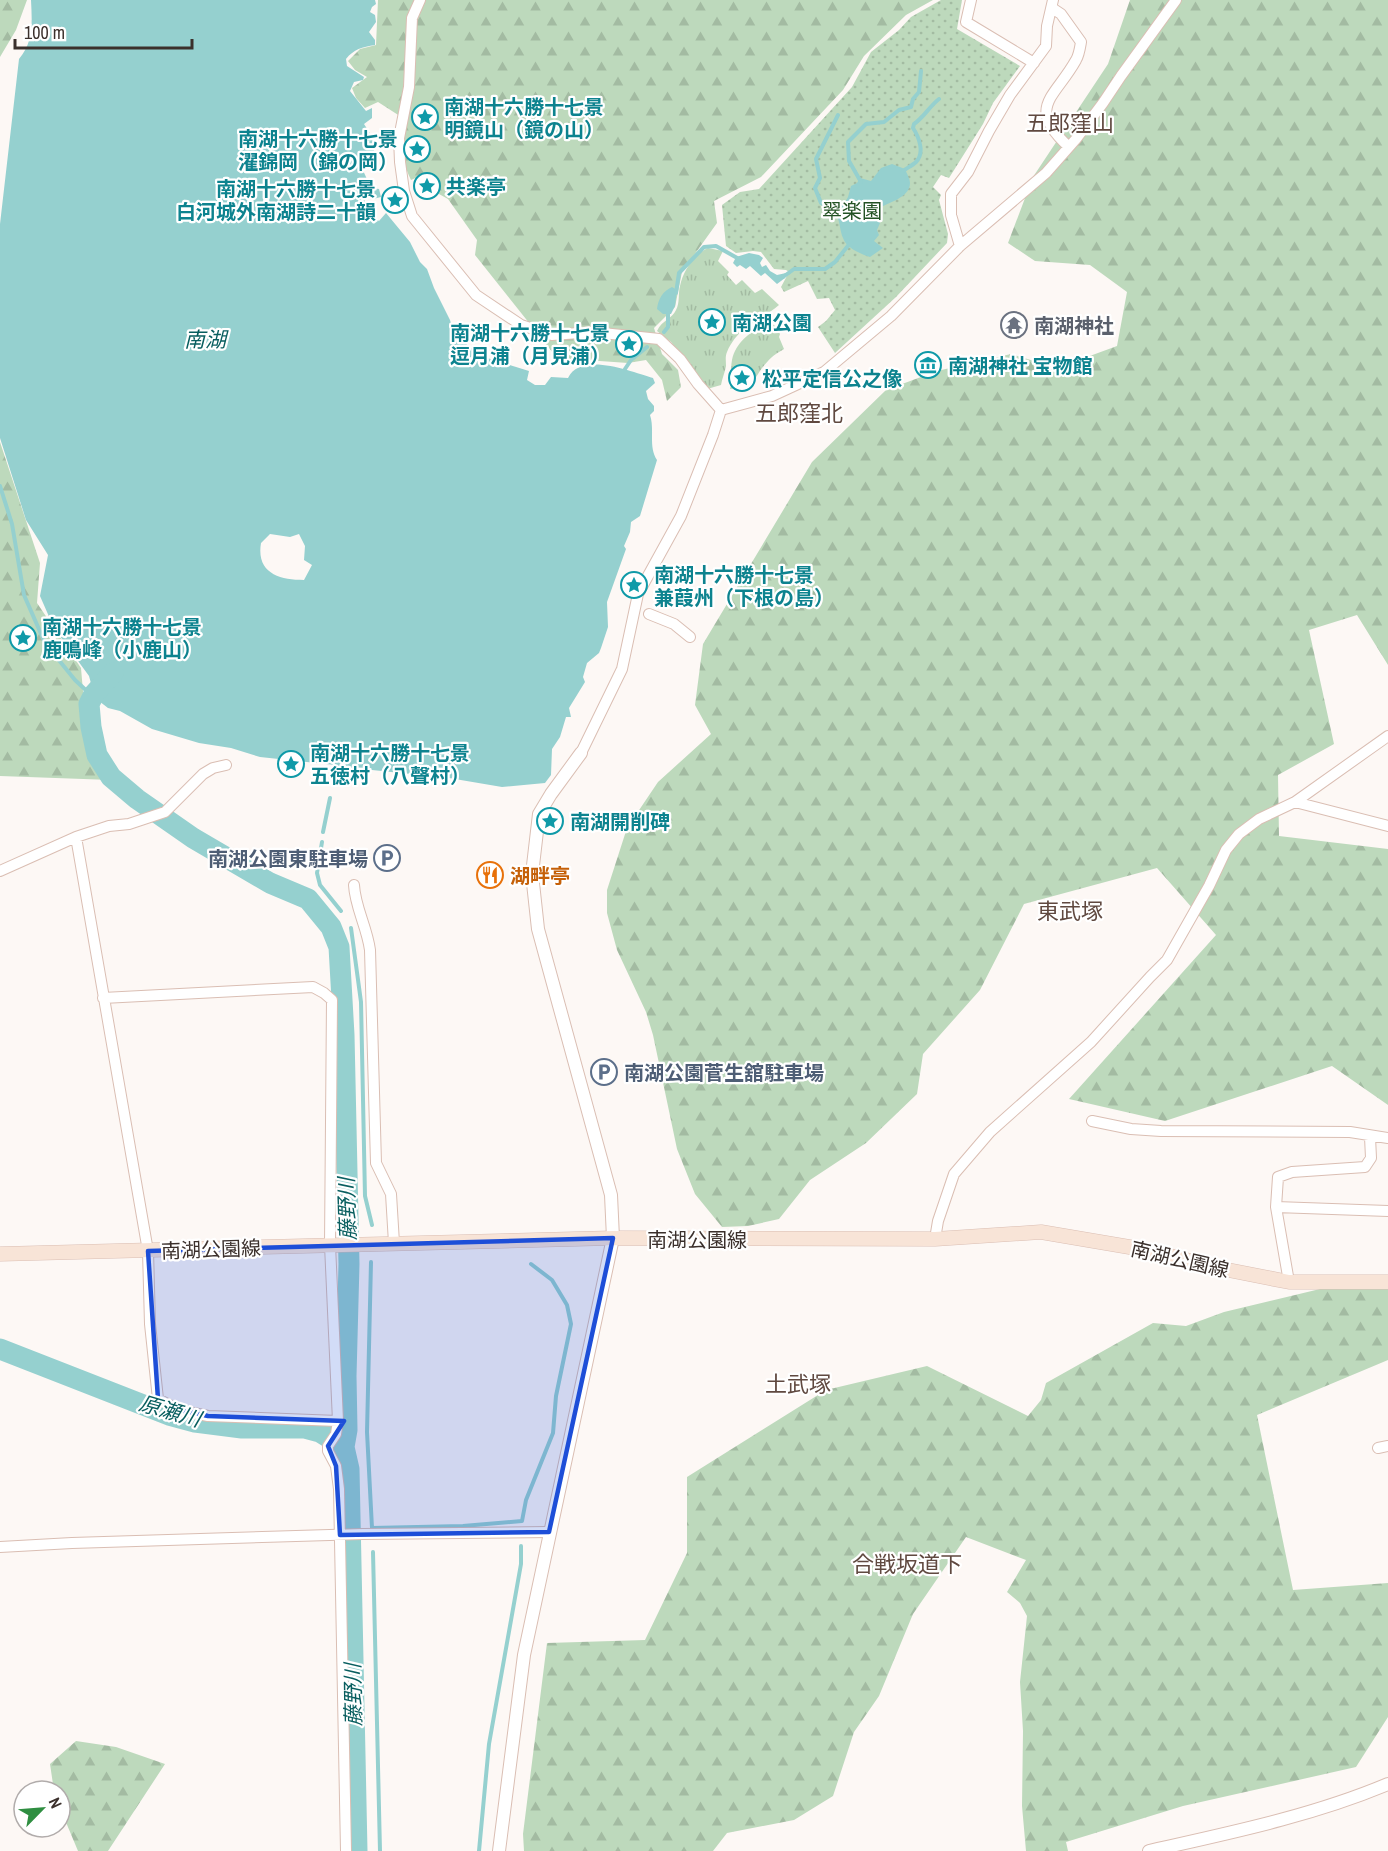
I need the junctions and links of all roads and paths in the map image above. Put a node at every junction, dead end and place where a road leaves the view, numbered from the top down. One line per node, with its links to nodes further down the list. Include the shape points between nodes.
1 (420, 0): 8 (street, via 412,18 409,87 399,138 404,191 412,216 476,295 521,325 552,335 593,333 659,339)
2 (971, 0): 5 (street, via 966,22)
3 (1176, 0): 6 (street)
4 (1053, 4): 5 (street, via 1046,46); 6 (street, via 1081,42 1077,58 1047,105 1047,120 1054,134)
5 (1034, 63): 7 (street, via 1010,95 968,172 951,194 951,215)
6 (1069, 147): 7 (street, via 1046,173)
7 (960, 246): 8 (street, via 891,316 824,372 772,396)
8 (721, 410): 12 (street, via 681,516 638,594 622,669)
9 (649, 614): 10 (street, via 674,624)
10 (690, 637)
11 (1388, 736): 14 (street)
12 (581, 753): 25 (street, via 539,814 532,874 538,928 611,1195)
13 (226, 765): 16 (street, via 203,774 165,812)
14 (1295, 802): 15 (street); 26 (street, via 1259,819 1239,834 1226,850 1167,960 1091,1042 990,1132 954,1174)
15 (1388, 826)
16 (76, 837): 17 (street); 19 (street)
17 (0, 871)
18 (354, 885): 27 (street, via 370,950 376,1163 391,1194)
19 (103, 998): 28 (street, via 313,987 332,1000); 29 (street)
20 (1092, 1121): 21 (street, via 1131,1129 1350,1132)
21 (1370, 1137): 22 (street); 23 (street, via 1371,1158 1365,1167 1292,1172 1278,1177)
22 (1388, 1138)
23 (1276, 1207): 24 (street); 31 (street)
24 (1388, 1211)
25 (613, 1238): 26 (main road, 南湖公園線); 27 (main road, 南湖公園線); 34 (street)
26 (935, 1239): 31 (main road, 南湖公園線, via 1041,1232 1147,1250)
27 (394, 1243): 28 (main road, 南湖公園線)
28 (330, 1245): 29 (main road, 南湖公園線); 33 (street)
29 (148, 1251): 30 (main road, 南湖公園線); 33 (street, via 158,1399 179,1410 207,1416)
30 (0, 1254)
31 (1288, 1282): 32 (main road, 南湖公園線)
32 (1388, 1282)
33 (338, 1421): 35 (street, via 328,1446 336,1467)
34 (549, 1532): 35 (street); 39 (street, via 524,1655)
35 (340, 1535): 36 (street); 38 (street)
36 (0, 1547)
37 (1388, 1784): 40 (street, via 1360,1796 1232,1833)
38 (346, 1851)
39 (499, 1851)
40 (1149, 1851)

